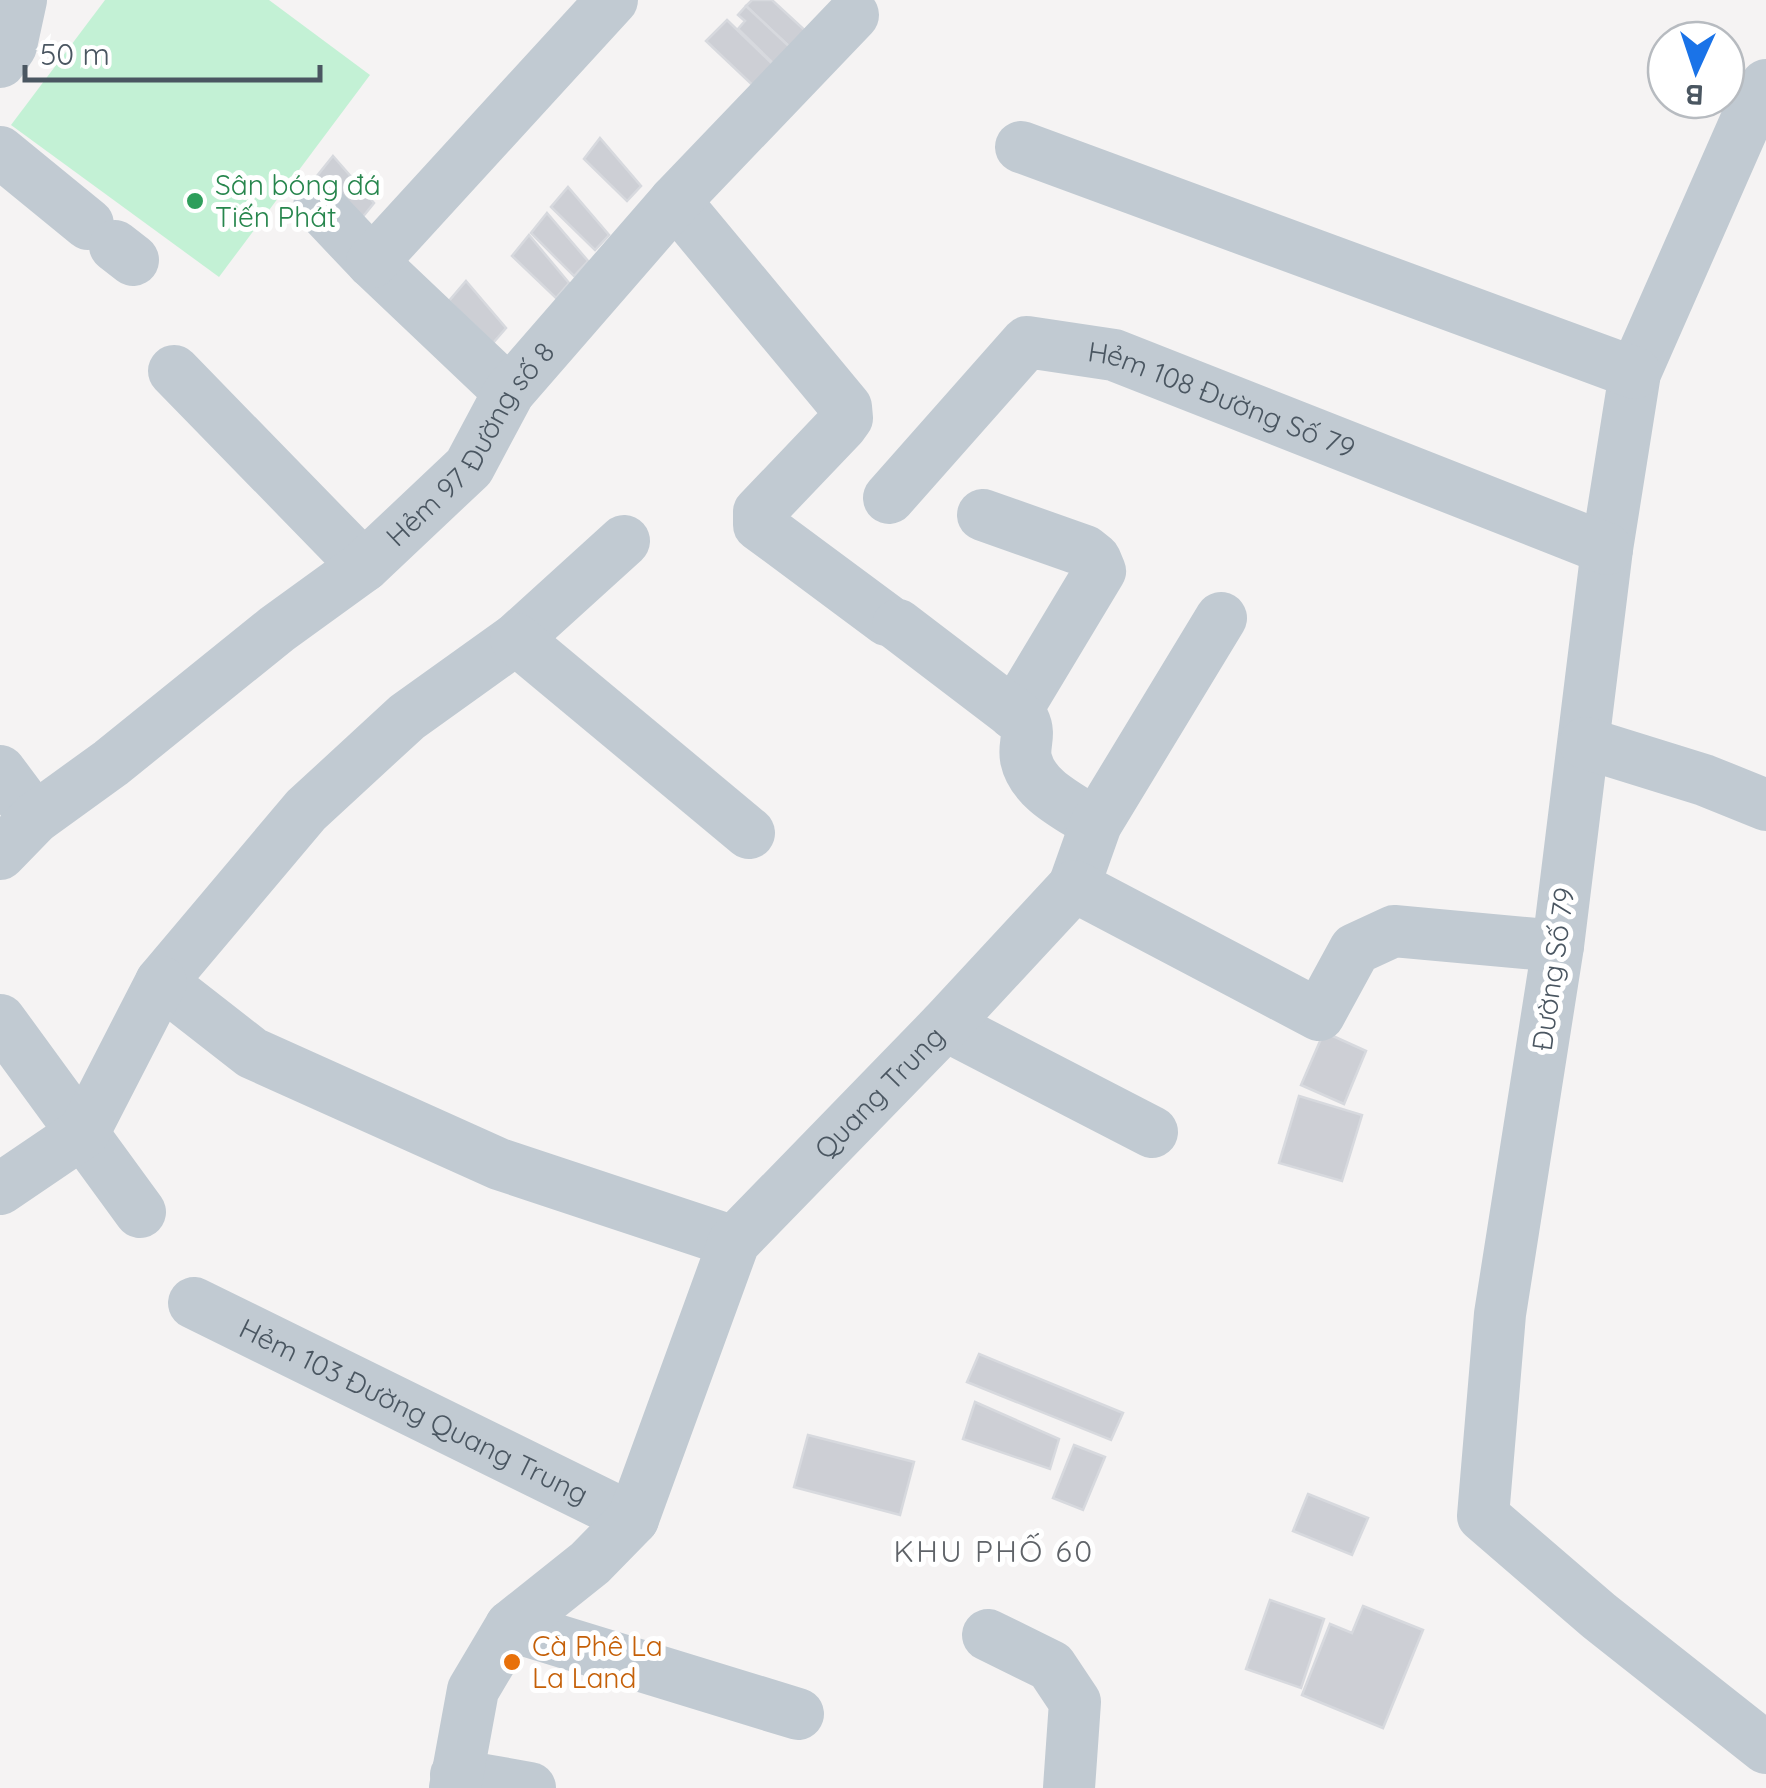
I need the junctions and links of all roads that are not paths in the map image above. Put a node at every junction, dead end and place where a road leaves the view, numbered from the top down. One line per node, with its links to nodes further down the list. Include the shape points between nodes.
1 (20, 0): 4 (street, via 11,46)
2 (612, 0): 11 (street)
3 (854, 15): 8 (street, Hẻm 97 Đường số 8)
4 (0, 62)
5 (1759, 113): 13 (street, Đường Số 79)
6 (1021, 147): 13 (street)
7 (0, 152): 10 (street)
8 (675, 201): 14 (street, Hẻm 97 Đường số 8); 22 (street, via 846,407 842,426 759,512 759,526)
9 (319, 206): 11 (street)
10 (112, 243)
11 (372, 262): 14 (street)
12 (174, 371): 19 (street)
13 (1636, 373): 18 (street, Đường Số 79)
14 (509, 392): 19 (street, Hẻm 97 Đường số 8, via 469,467)
15 (889, 498): 18 (street, Hẻm 108 Đường Số 79, via 1026,342 1114,355)
16 (983, 515): 22 (street, via 1085,551 1100,571)
17 (624, 541): 21 (street)
18 (1607, 549): 23 (street, Đường Số 79)
19 (364, 566): 28 (street, Hẻm 97 Đường số 8)
20 (1221, 618): 26 (street)
21 (516, 638): 27 (street); 31 (street, via 407,717 306,810)
22 (1014, 714): 26 (street, via 1029,731 1025,755 1038,784)
23 (1585, 743): 25 (street); 30 (street, Đường Số 79)
24 (0, 771): 28 (street)
25 (1766, 804)
26 (1096, 824): 29 (street)
27 (749, 834)
28 (18, 836)
29 (1074, 886): 30 (street, via 1319,1015 1355,949 1394,931); 33 (street, Quang Trung)
30 (1558, 946): 44 (street, Đường Số 79, via 1500,1314 1483,1516)
31 (161, 982): 34 (street); 38 (street, via 252,1053 498,1164)
32 (0, 1020): 34 (street)
33 (945, 1025): 35 (street); 38 (street, Quang Trung)
34 (84, 1132): 36 (street); 37 (street)
35 (1152, 1132)
36 (0, 1189)
37 (140, 1212)
38 (734, 1242): 40 (street, Quang Trung)
39 (194, 1303): 40 (street, Hẻm 103 Đường Quang Trung)
40 (633, 1519): 41 (street, Quang Trung)
41 (510, 1626): 43 (street); 45 (street, Quang Trung, via 473,1690)
42 (988, 1635): 46 (street, via 1050,1666 1075,1702)
43 (798, 1714)
44 (1766, 1748)
45 (456, 1781): 47 (street)
46 (1073, 1786)
47 (530, 1788)

